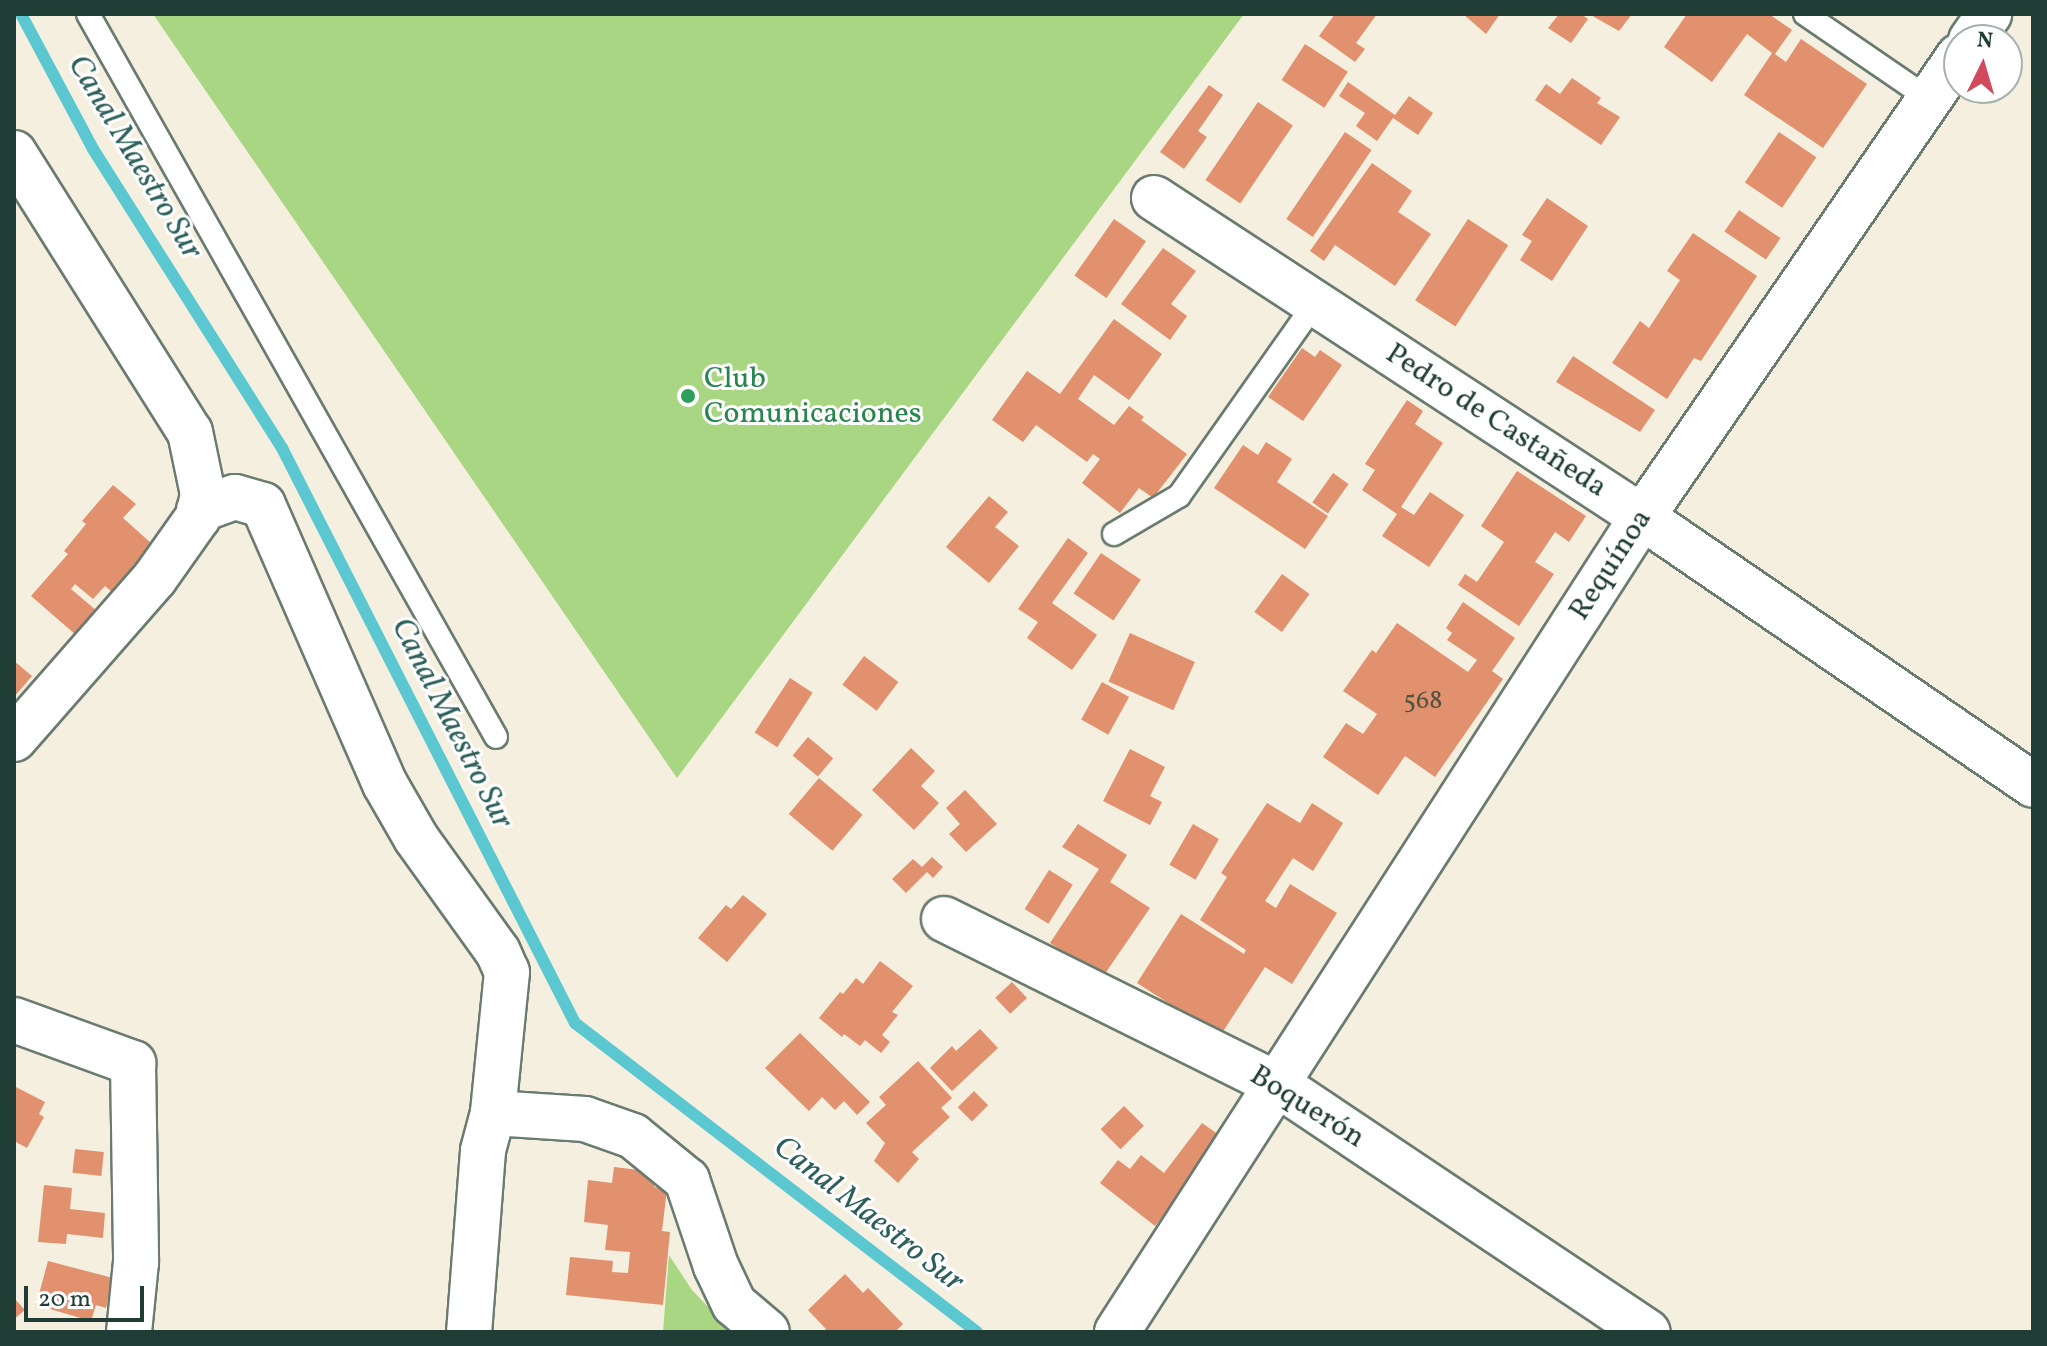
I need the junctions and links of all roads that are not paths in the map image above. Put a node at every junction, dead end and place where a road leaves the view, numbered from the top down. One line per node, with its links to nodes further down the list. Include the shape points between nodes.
1 (88, 14): 11 (lane)
2 (1805, 14): 4 (lane)
3 (1943, 79): 4 (street, Requínoa)
4 (1929, 99): 9 (street, Requínoa)
5 (14, 153): 8 (street, via 190,432 203,494)
6 (1154, 198): 7 (street, Pedro de Castañeda)
7 (1316, 302): 9 (street, Pedro de Castañeda); 10 (lane, via 1179,496)
8 (199, 510): 12 (street, via 155,578); 17 (street, via 235,497 263,505 385,784 416,838 498,952 507,972)
9 (1642, 517): 13 (street, Pedro de Castañeda); 16 (street, Requínoa)
10 (1114, 534)
11 (496, 737)
12 (14, 739)
13 (2033, 785)
14 (944, 919): 16 (street, Boquerón)
15 (14, 1020): 18 (street, via 133,1063 136,1262)
16 (1277, 1084): 21 (street, Requínoa); 22 (street, Boquerón)
17 (493, 1113): 19 (street, via 483,1151); 20 (street, via 585,1119 633,1136 687,1180 734,1304)
18 (129, 1332)
19 (469, 1332)
20 (767, 1332)
21 (1117, 1332)
22 (1648, 1332)

